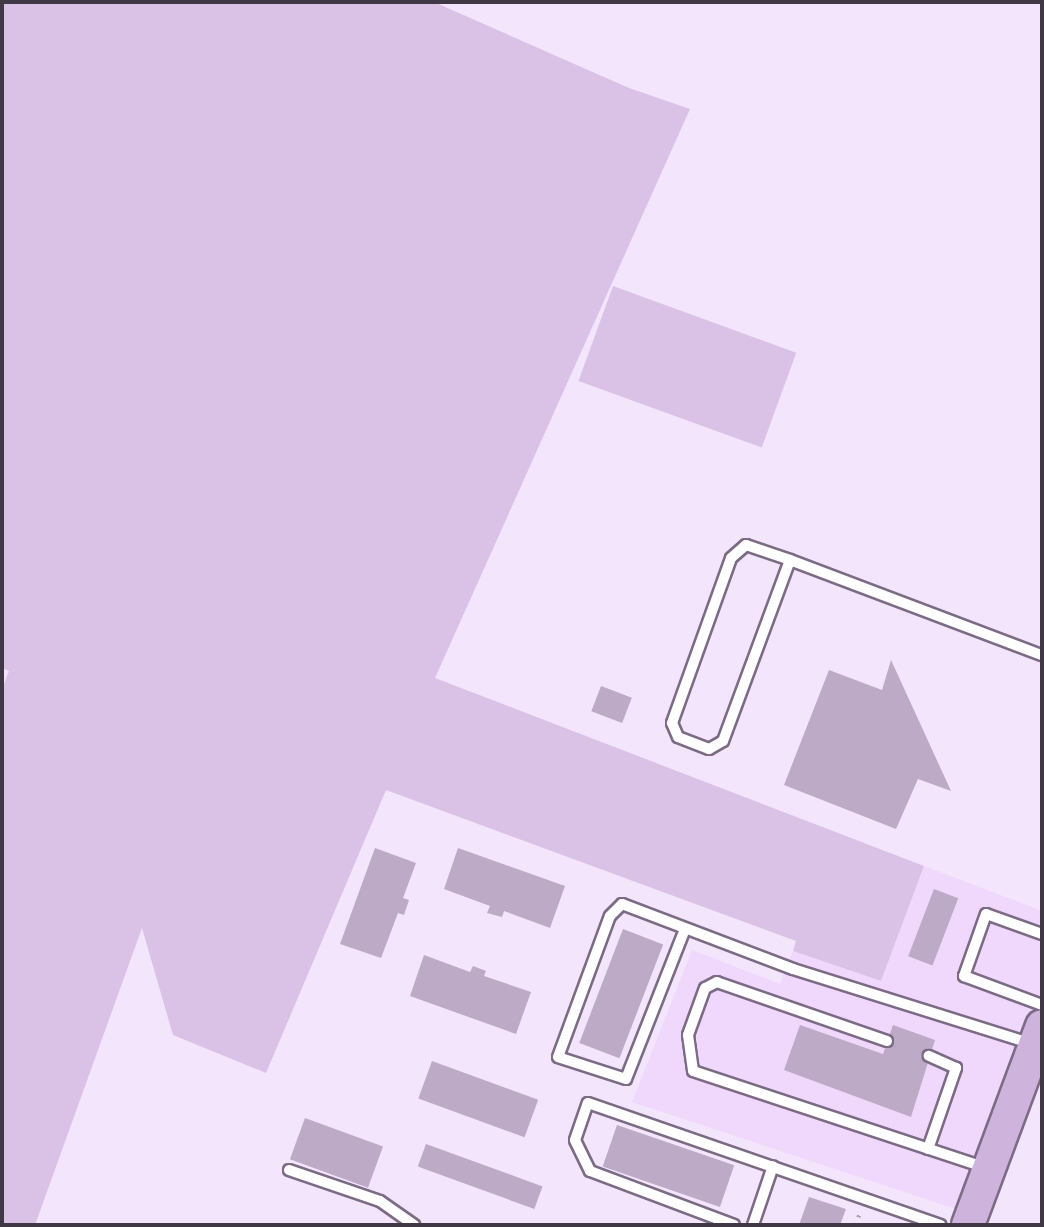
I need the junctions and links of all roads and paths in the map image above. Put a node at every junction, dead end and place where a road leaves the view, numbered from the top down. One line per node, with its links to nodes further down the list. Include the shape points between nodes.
1 (790, 560): 1 (lane, via 746,545 731,558 672,723 678,737 709,749 723,741); 2 (lane)
2 (1042, 655)
3 (685, 929): 3 (lane, via 622,904 610,916 558,1057 626,1079); 6 (lane)
4 (1042, 934): 5 (lane, via 986,914 964,976)
5 (1042, 1005)
6 (1038, 1035): 11 (main road)
7 (887, 1041): 9 (lane, via 717,982 705,988 688,1035 693,1071)
8 (929, 1056): 9 (lane, via 956,1068)
9 (928, 1149): 11 (lane)
10 (773, 1166): 14 (lane, via 588,1103 575,1140 590,1171); 15 (lane); 16 (lane)
11 (989, 1168): 17 (main road)
12 (289, 1170): 13 (lane, via 380,1201)
13 (414, 1225)
14 (734, 1225)
15 (753, 1225)
16 (941, 1225)
17 (968, 1225)

